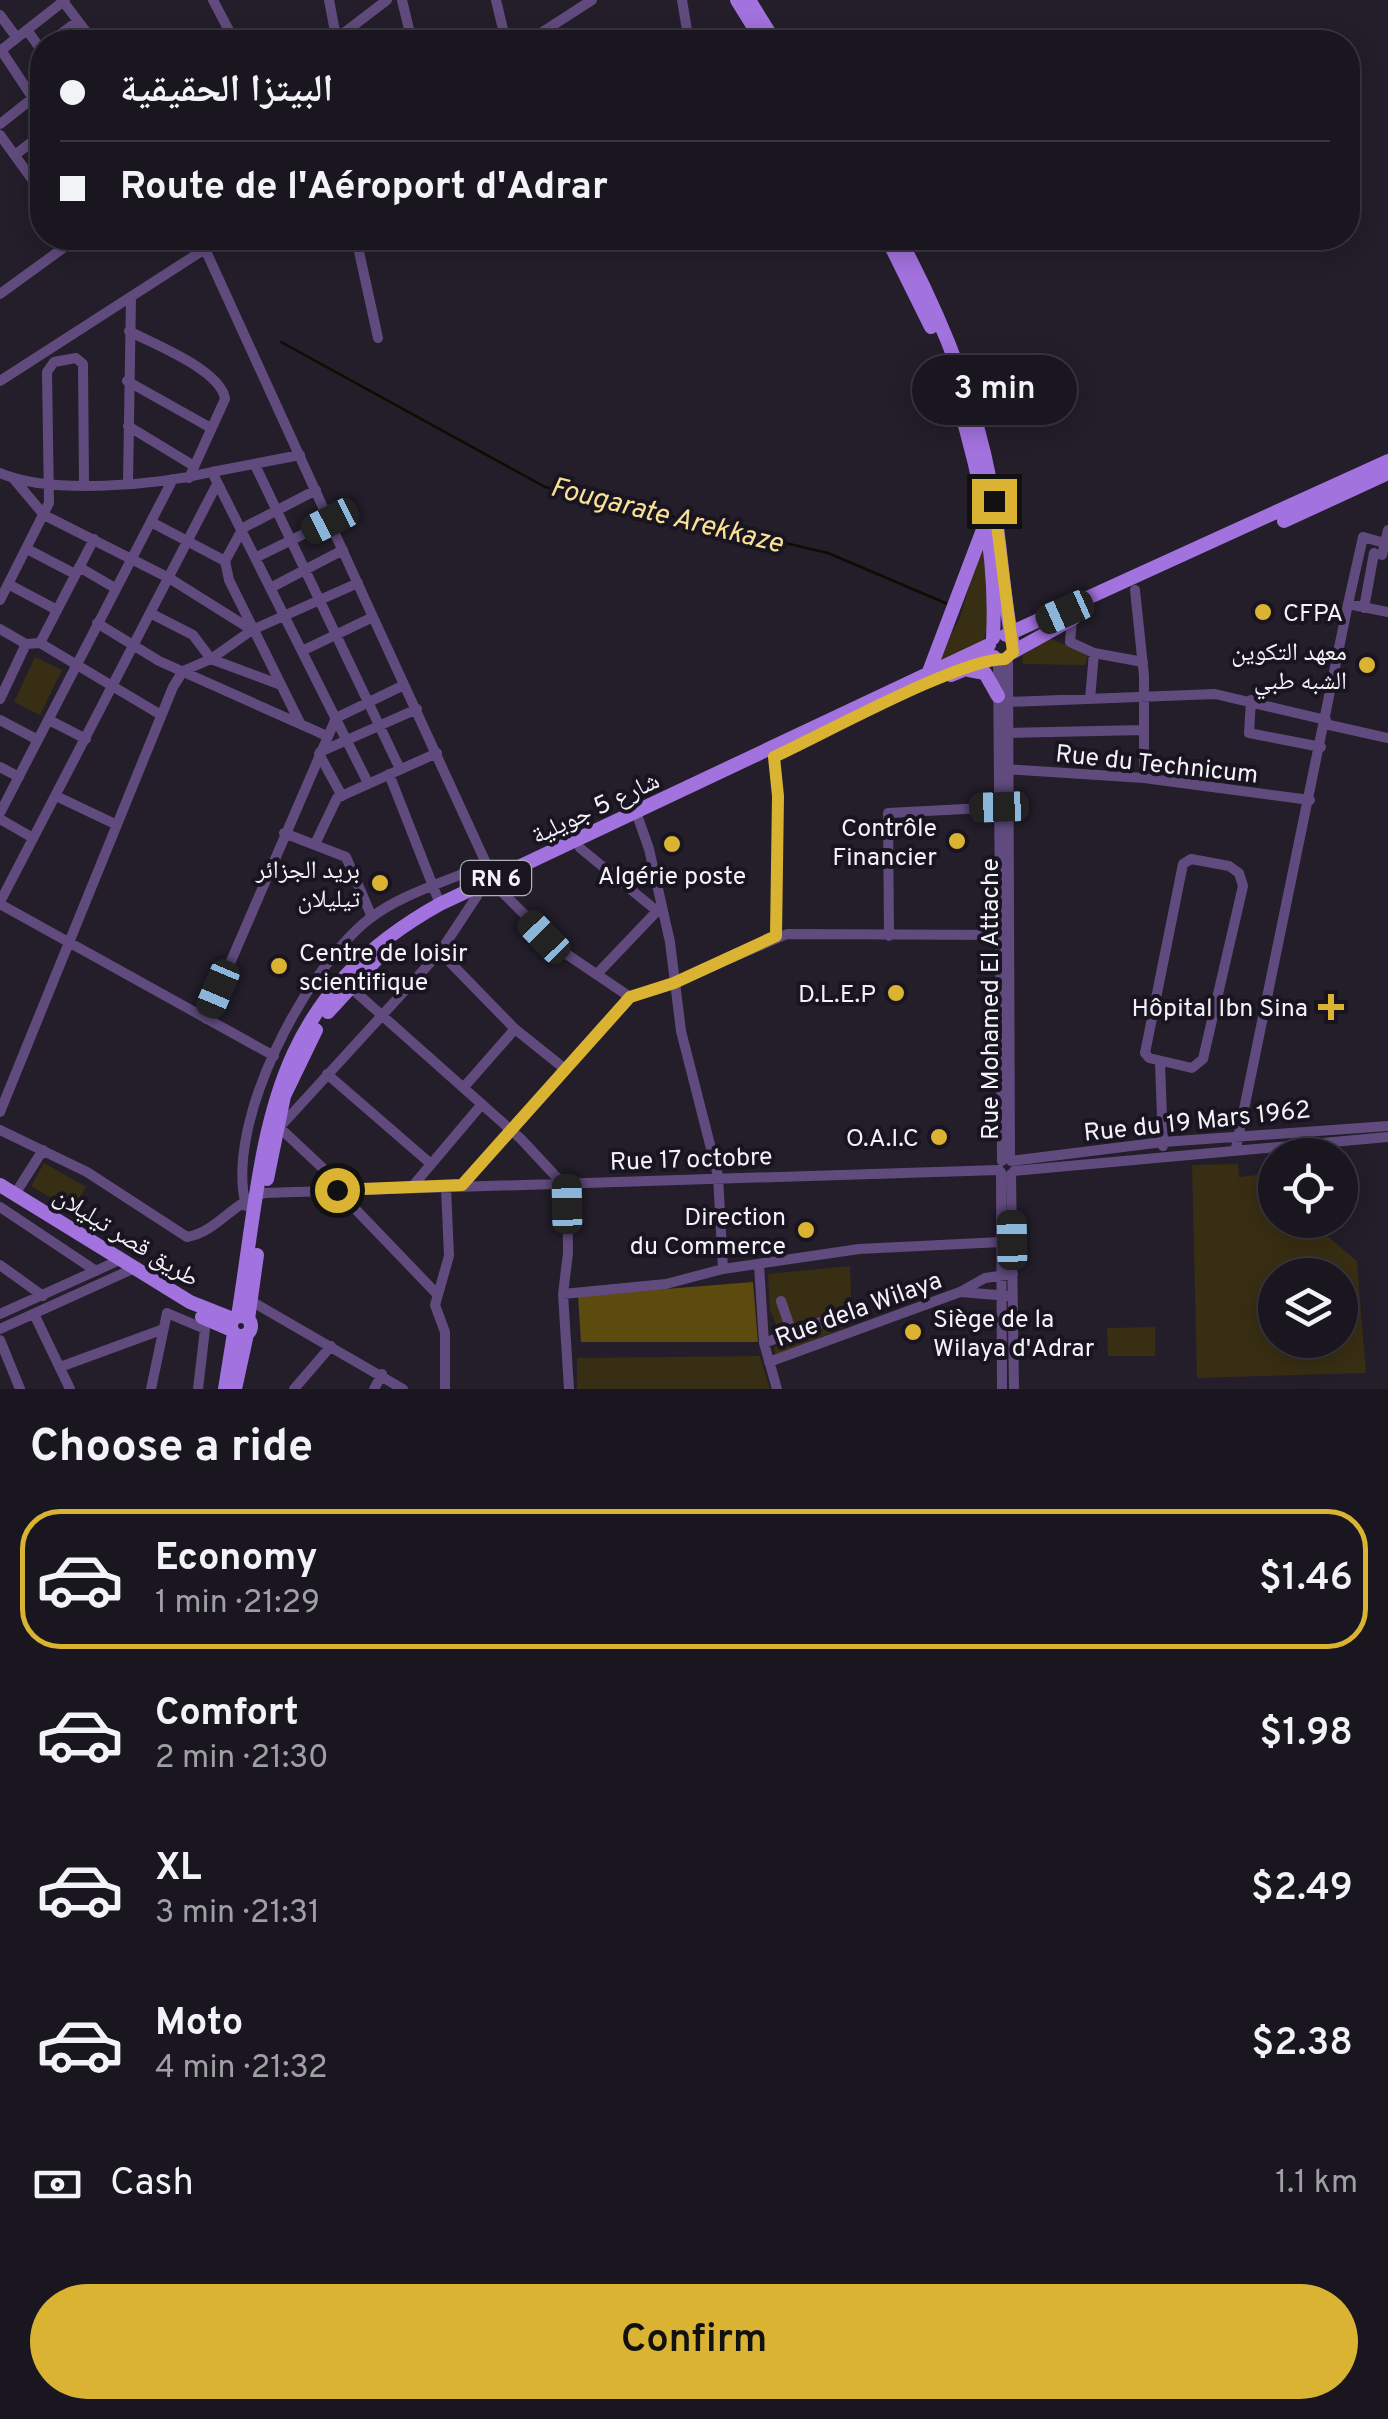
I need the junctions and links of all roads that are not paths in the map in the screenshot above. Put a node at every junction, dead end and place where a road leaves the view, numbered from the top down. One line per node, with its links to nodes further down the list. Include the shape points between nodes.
1 (213, 0): 16 (street)
2 (329, 0): 17 (street)
3 (387, 0): 18 (street)
4 (402, 0): 19 (street)
5 (496, 0): 20 (street)
6 (592, 0): 21 (street)
7 (682, 0): 22 (street)
8 (737, 0): 23 (main road)
9 (749, 0): 24 (main road)
10 (63, 1): 12 (street); 13 (street)
11 (0, 15): 26 (street)
12 (78, 21): 14 (street); 15 (street)
13 (28, 30): 25 (street); 26 (street)
14 (66, 30)
15 (85, 30)
16 (229, 30)
17 (333, 30)
18 (349, 30)
19 (409, 30)
20 (503, 30)
21 (546, 30)
22 (687, 30)
23 (756, 30)
24 (768, 30)
25 (30, 33)
26 (17, 38): 27 (street)
27 (0, 51): 28 (street)
28 (13, 70): 29 (street); 30 (street)
29 (0, 79)
30 (30, 94)
31 (30, 100): 32 (street)
32 (0, 124)
33 (0, 135): 35 (street)
34 (30, 143): 35 (street)
35 (15, 155): 36 (street)
36 (30, 174)
37 (60, 250): 43 (street)
38 (193, 250): 44 (street)
39 (205, 250): 51 (street)
40 (359, 250): 46 (street)
41 (893, 250): 61 (main road, via 924,310)
42 (905, 250): 61 (main road, via 958,372)
43 (0, 294)
44 (130, 297): 45 (street); 47 (street)
45 (129, 330): 48 (street); 50 (street, via 220,382 224,399)
46 (378, 338)
47 (0, 381)
48 (127, 381): 49 (street); 50 (street)
49 (128, 426): 54 (street); 64 (street)
50 (211, 428): 54 (street)
51 (300, 455): 53 (street); 65 (street)
52 (1388, 461): 102 (main road, RN 6)
53 (256, 465): 59 (street); 66 (street)
54 (194, 466): 58 (street)
55 (0, 473): 57 (street)
56 (1388, 473): 89 (main road, RN 6)
57 (13, 478): 62 (street); 67 (street)
58 (189, 478): 59 (street); 60 (street)
59 (215, 478): 71 (street); 74 (street)
60 (173, 480): 64 (street); 69 (street)
61 (984, 481): 70 (main road)
62 (50, 482): 63 (street); 63 (street, via 47,372 54,362 76,358 83,364); 67 (street)
63 (84, 482): 64 (street)
64 (128, 483)
65 (316, 490): 66 (street); 68 (street)
66 (277, 510): 71 (street); 75 (street)
67 (44, 515): 73 (street); 76 (street)
68 (330, 521): 75 (street); 77 (street)
69 (151, 522): 74 (street); 80 (street)
70 (991, 523): 95 (main road); 109 (main road); 117 (main road)
71 (243, 528): 79 (street); 81 (street)
72 (1388, 530): 78 (street)
73 (94, 540): 80 (street); 83 (street)
74 (186, 540): 81 (street); 84 (street)
75 (292, 540): 79 (street); 82 (street)
76 (27, 548): 83 (street); 86 (street)
77 (343, 550): 82 (street); 85 (street)
78 (1384, 551): 92 (street, via 1359,548); 93 (street)
79 (257, 556): 87 (street)
80 (130, 559): 84 (street); 88 (street)
81 (225, 561): 104 (street)
82 (306, 570): 87 (street); 91 (street)
83 (77, 571): 88 (street); 94 (street)
84 (169, 578): 97 (street); 104 (street)
85 (358, 583): 91 (street); 99 (street)
86 (8, 584): 90 (street); 94 (street)
87 (272, 586): 98 (street)
88 (115, 588): 101 (street)
89 (1135, 590): 100 (main road, RN 6); 113 (street)
90 (0, 600)
91 (321, 601): 98 (street); 105 (street)
92 (1348, 604): 93 (street); 132 (street)
93 (1364, 608): 96 (street)
94 (57, 610): 106 (street)
95 (1009, 610): 102 (main road, via 1018,624); 109 (main road)
96 (1388, 612)
97 (150, 613): 108 (street); 112 (street, via 193,636)
98 (288, 617): 104 (street); 110 (street)
99 (373, 617): 105 (street); 120 (street)
100 (1072, 619): 109 (main road, RN 6); 111 (street, via 1070,642)
101 (97, 623): 108 (street); 114 (street)
102 (1034, 626): 109 (main road, RN 6)
103 (0, 629): 107 (street)
104 (252, 629): 112 (street); 119 (street)
105 (337, 634): 110 (street); 126 (street)
106 (40, 643): 107 (street); 114 (street)
107 (26, 644): 121 (street)
108 (134, 646): 116 (street); 118 (street)
109 (1003, 647): 115 (main road, شارع 5 جويلية / RN 6); 117 (main road, شارع 5 جويلية / RN 6); 122 (street, Rue Mohamed El Attache)
110 (304, 650): 129 (street)
111 (1094, 653): 113 (street); 123 (street)
112 (211, 659): 116 (street); 119 (street)
113 (1142, 662): 124 (street)
114 (75, 664): 118 (street); 131 (street)
115 (964, 670): 122 (main road, via 985,673); 137 (main road, شارع 5 جويلية / RN 6)
116 (183, 671): 128 (street); 133 (street)
117 (927, 677): 137 (main road, شارع 5 جويلية / RN 6)
118 (112, 684): 128 (street); 140 (street)
119 (281, 685): 133 (street)
120 (404, 685): 126 (street); 127 (street)
121 (0, 699)
122 (1002, 699): 123 (street); 136 (street, Rue Mohamed El Attache); 148 (street, Rue Mohamed El Attache)
123 (1090, 699): 124 (street)
124 (1144, 700): 125 (street, via 1192,694); 135 (street)
125 (1251, 700): 132 (street); 143 (street, via 1249,733)
126 (369, 702): 129 (street); 134 (street)
127 (417, 709): 134 (street); 145 (street)
128 (161, 714): 159 (street)
129 (336, 718): 138 (street); 142 (street)
130 (0, 720): 141 (street)
131 (49, 720): 140 (street); 141 (street)
132 (1326, 722): 139 (street); 143 (street)
133 (300, 724): 138 (street)
134 (380, 726): 142 (street); 149 (street)
135 (1144, 730): 136 (street); 151 (street)
136 (1008, 734): 148 (street, Rue Mohamed El Attache)
137 (812, 735): 146 (main road, شارع 5 جويلية / RN 6); 158 (main road, شارع 5 جويلية / RN 6)
138 (327, 736): 144 (street)
139 (1388, 738)
140 (86, 739): 153 (street)
141 (38, 740): 150 (street)
142 (346, 740): 144 (street); 152 (street)
143 (1320, 747): 155 (street)
144 (320, 753): 154 (street); 160 (street)
145 (436, 753): 149 (street); 164 (street)
146 (774, 757): 158 (main road, شارع 5 جويلية / RN 6); 172 (street)
147 (0, 767): 150 (street)
148 (1003, 769): 151 (street, Rue du Technicum); 156 (street, Rue Mohamed El Attache)
149 (394, 771): 152 (street); 165 (street)
150 (19, 777): 157 (street)
151 (1144, 778): 155 (street, Rue du Technicum)
152 (368, 783): 154 (street)
153 (56, 796): 159 (street); 161 (street)
154 (342, 796): 162 (street)
155 (1310, 800): 196 (street)
156 (1004, 807): 171 (street, Rue Mohamed El Attache); 173 (street, via 888,812)
157 (0, 816): 161 (street)
158 (638, 816): 163 (main road, شارع 5 جويلية / RN 6); 164 (main road, شارع 5 جويلية / RN 6); 169 (street)
159 (115, 824): 174 (street)
160 (284, 833): 162 (street); 181 (street)
161 (34, 838): 167 (street)
162 (315, 844): 170 (street, via 346,857)
163 (580, 848): 164 (main road, شارع 5 جويلية / RN 6); 169 (street)
164 (492, 877): 165 (street); 166 (main road, شارع 5 جويلية / RN 6); 168 (main road, شارع 5 جويلية / RN 6); 176 (street, via 544,937)
165 (436, 886): 168 (street); 170 (street)
166 (477, 896): 175 (street); 178 (main road, شارع 5 جويلية / RN 6, via 393,944)
167 (0, 903): 174 (street)
168 (440, 904): 211 (main road, شارع 5 جويلية / RN 6, via 360,961 296,1044 268,1117)
169 (659, 908): 176 (street); 177 (street)
170 (372, 917): 183 (street, via 323,966)
171 (1005, 935): 173 (street); 202 (street, Rue Mohamed El Attache)
172 (776, 936): 173 (street); 177 (street)
173 (889, 936)
174 (68, 943): 181 (street); 189 (street)
175 (440, 952): 180 (street); 182 (street)
176 (598, 973): 179 (street)
177 (674, 983): 179 (street); 203 (street)
178 (350, 986): 180 (street); 192 (main road, شارع 5 جويلية / RN 6, via 306,1046)
179 (630, 997): 185 (street)
180 (382, 1015): 186 (street); 187 (street)
181 (206, 1019): 183 (street)
182 (515, 1029): 185 (street); 187 (street)
183 (274, 1056): 211 (street, via 250,1127)
184 (1160, 1062): 184 (street, via 1145,1053 1183,864 1190,859 1229,866 1243,886 1202,1059 1192,1068); 195 (street)
185 (565, 1069): 193 (street)
186 (327, 1074): 192 (street); 201 (street)
187 (464, 1087): 188 (street)
188 (482, 1104): 193 (street); 201 (street)
189 (0, 1112)
190 (1388, 1126): 196 (street, Rue du 19 Mars 1962)
191 (0, 1130): 198 (street)
192 (277, 1130): 209 (street); 211 (main road, شارع 5 جويلية / RN 6)
193 (511, 1131): 204 (street); 206 (street)
194 (1388, 1138): 196 (street, Rue du 19 Mars 1962)
195 (1163, 1142): 196 (street, Rue du 19 Mars 1962); 197 (street, Rue du 19 Mars 1962); 199 (street)
196 (1236, 1142): 199 (street, Rue du 19 Mars 1962)
197 (1136, 1145): 200 (street); 202 (street, Rue du 19 Mars 1962)
198 (43, 1150): 210 (street); 211 (street, via 187,1236)
199 (1164, 1156): 200 (street, Rue du 19 Mars 1962)
200 (1137, 1159): 202 (street, Rue du 19 Mars 1962)
201 (431, 1164): 208 (street)
202 (1007, 1167): 203 (street, Rue 17 octobre); 213 (street, Rue Mohamed El Attache)
203 (718, 1176): 204 (street, Rue 17 octobre); 218 (street)
204 (564, 1183): 206 (street, Rue 17 octobre); 224 (street)
205 (0, 1185): 210 (main road, طريق قصر تيليلان)
206 (462, 1185): 207 (street, Rue 17 octobre)
207 (446, 1186): 208 (street, Rue 17 octobre); 221 (street, via 448,1256)
208 (411, 1188): 209 (street, Rue 17 octobre)
209 (341, 1190): 211 (street, Rue 17 octobre); 221 (street)
210 (8, 1195): 216 (main road, طريق قصر تيليلان)
211 (255, 1196): 226 (main road, شارع 5 جويلية / RN 6); 232 (main road, شارع 5 جويلية / RN 6)
212 (0, 1206): 219 (street)
213 (1006, 1206): 214 (street, Rue Mohamed El Attache); 220 (street, Rue Mohamed El Attache)
214 (1001, 1242): 217 (street, via 859,1248); 220 (street, Rue Mohamed El Attache)
215 (0, 1265): 223 (street)
216 (126, 1265): 219 (street); 228 (street); 232 (main road, طريق قصر تيليلان)
217 (759, 1265): 218 (street); 237 (street)
218 (723, 1269): 224 (street, via 666,1284)
219 (96, 1271): 223 (street)
220 (1008, 1275): 222 (street, Rue dela Wilaya); 225 (street, Rue Mohamed El Attache)
221 (435, 1292): 251 (street, via 445,1332)
222 (960, 1292): 225 (street, Rue dela Wilaya); 239 (street, Rue dela Wilaya)
223 (42, 1294): 228 (street); 230 (street)
224 (563, 1294): 252 (street)
225 (1007, 1296): 254 (street, Rue Mohamed El Attache); 255 (street, Rue Mohamed El Attache)
226 (251, 1301): 232 (main road, شارع 5 جويلية / RN 6); 238 (street)
227 (782, 1301): 235 (street)
228 (50, 1308): 231 (street)
229 (846, 1313): 235 (street)
230 (0, 1314)
231 (34, 1314): 233 (street); 240 (street)
232 (239, 1325): 246 (main road, شارع 5 جويلية / RN 6); 247 (main road, شارع 5 جويلية / RN 6)
233 (0, 1329)
234 (161, 1330): 240 (street); 244 (street); 245 (street, via 166,1312 205,1330)
235 (792, 1333): 237 (street)
236 (0, 1340): 242 (street)
237 (764, 1343): 239 (street)
238 (331, 1346): 241 (street); 248 (street)
239 (769, 1362): 253 (street)
240 (60, 1367): 243 (street)
241 (382, 1374): 249 (street); 250 (street)
242 (17, 1388)
243 (70, 1389)
244 (151, 1389)
245 (198, 1389)
246 (225, 1389)
247 (235, 1389)
248 (294, 1389)
249 (374, 1389)
250 (403, 1389)
251 (445, 1389)
252 (568, 1389)
253 (777, 1389)
254 (1002, 1389)
255 (1014, 1389)

